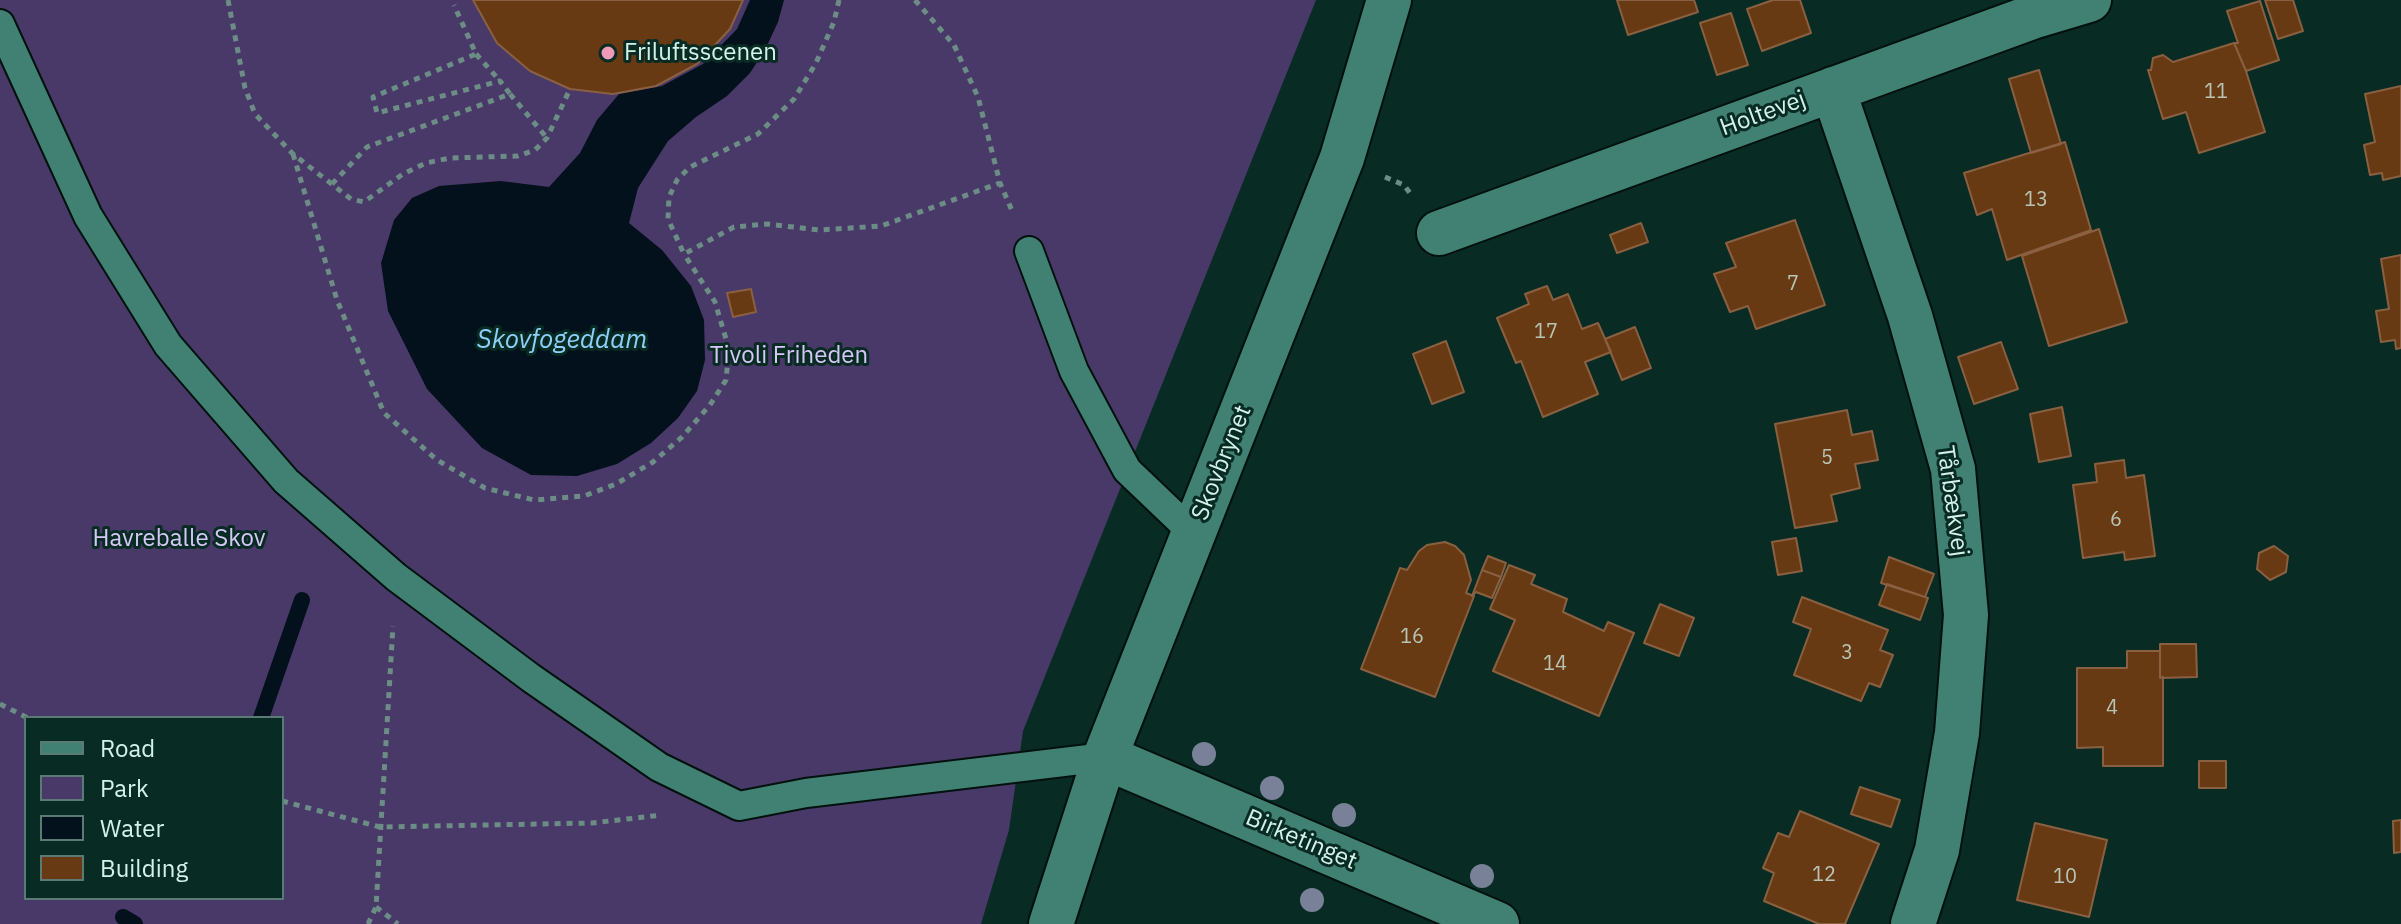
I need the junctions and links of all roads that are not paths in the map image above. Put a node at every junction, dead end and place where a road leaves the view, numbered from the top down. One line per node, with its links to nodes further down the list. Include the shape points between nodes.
1 (1389, 0): 7 (street, Skovbrynet, via 1342,158)
2 (2089, 0): 4 (street, Holtevej)
3 (0, 24): 8 (lane, via 88,216 168,345 286,481 396,577 659,767 739,806)
4 (1833, 89): 5 (street, Holtevej); 11 (street, Tårbækvej, via 1910,316 1953,469 1966,615 1957,733 1937,850)
5 (1439, 233)
6 (1029, 251): 7 (lane, via 1074,371 1127,470)
7 (1194, 534): 8 (street, Skovbrynet)
8 (1105, 757): 9 (street, Skovbrynet); 10 (street, Birketinget)
9 (1051, 924)
10 (1497, 924)
11 (1913, 924)

